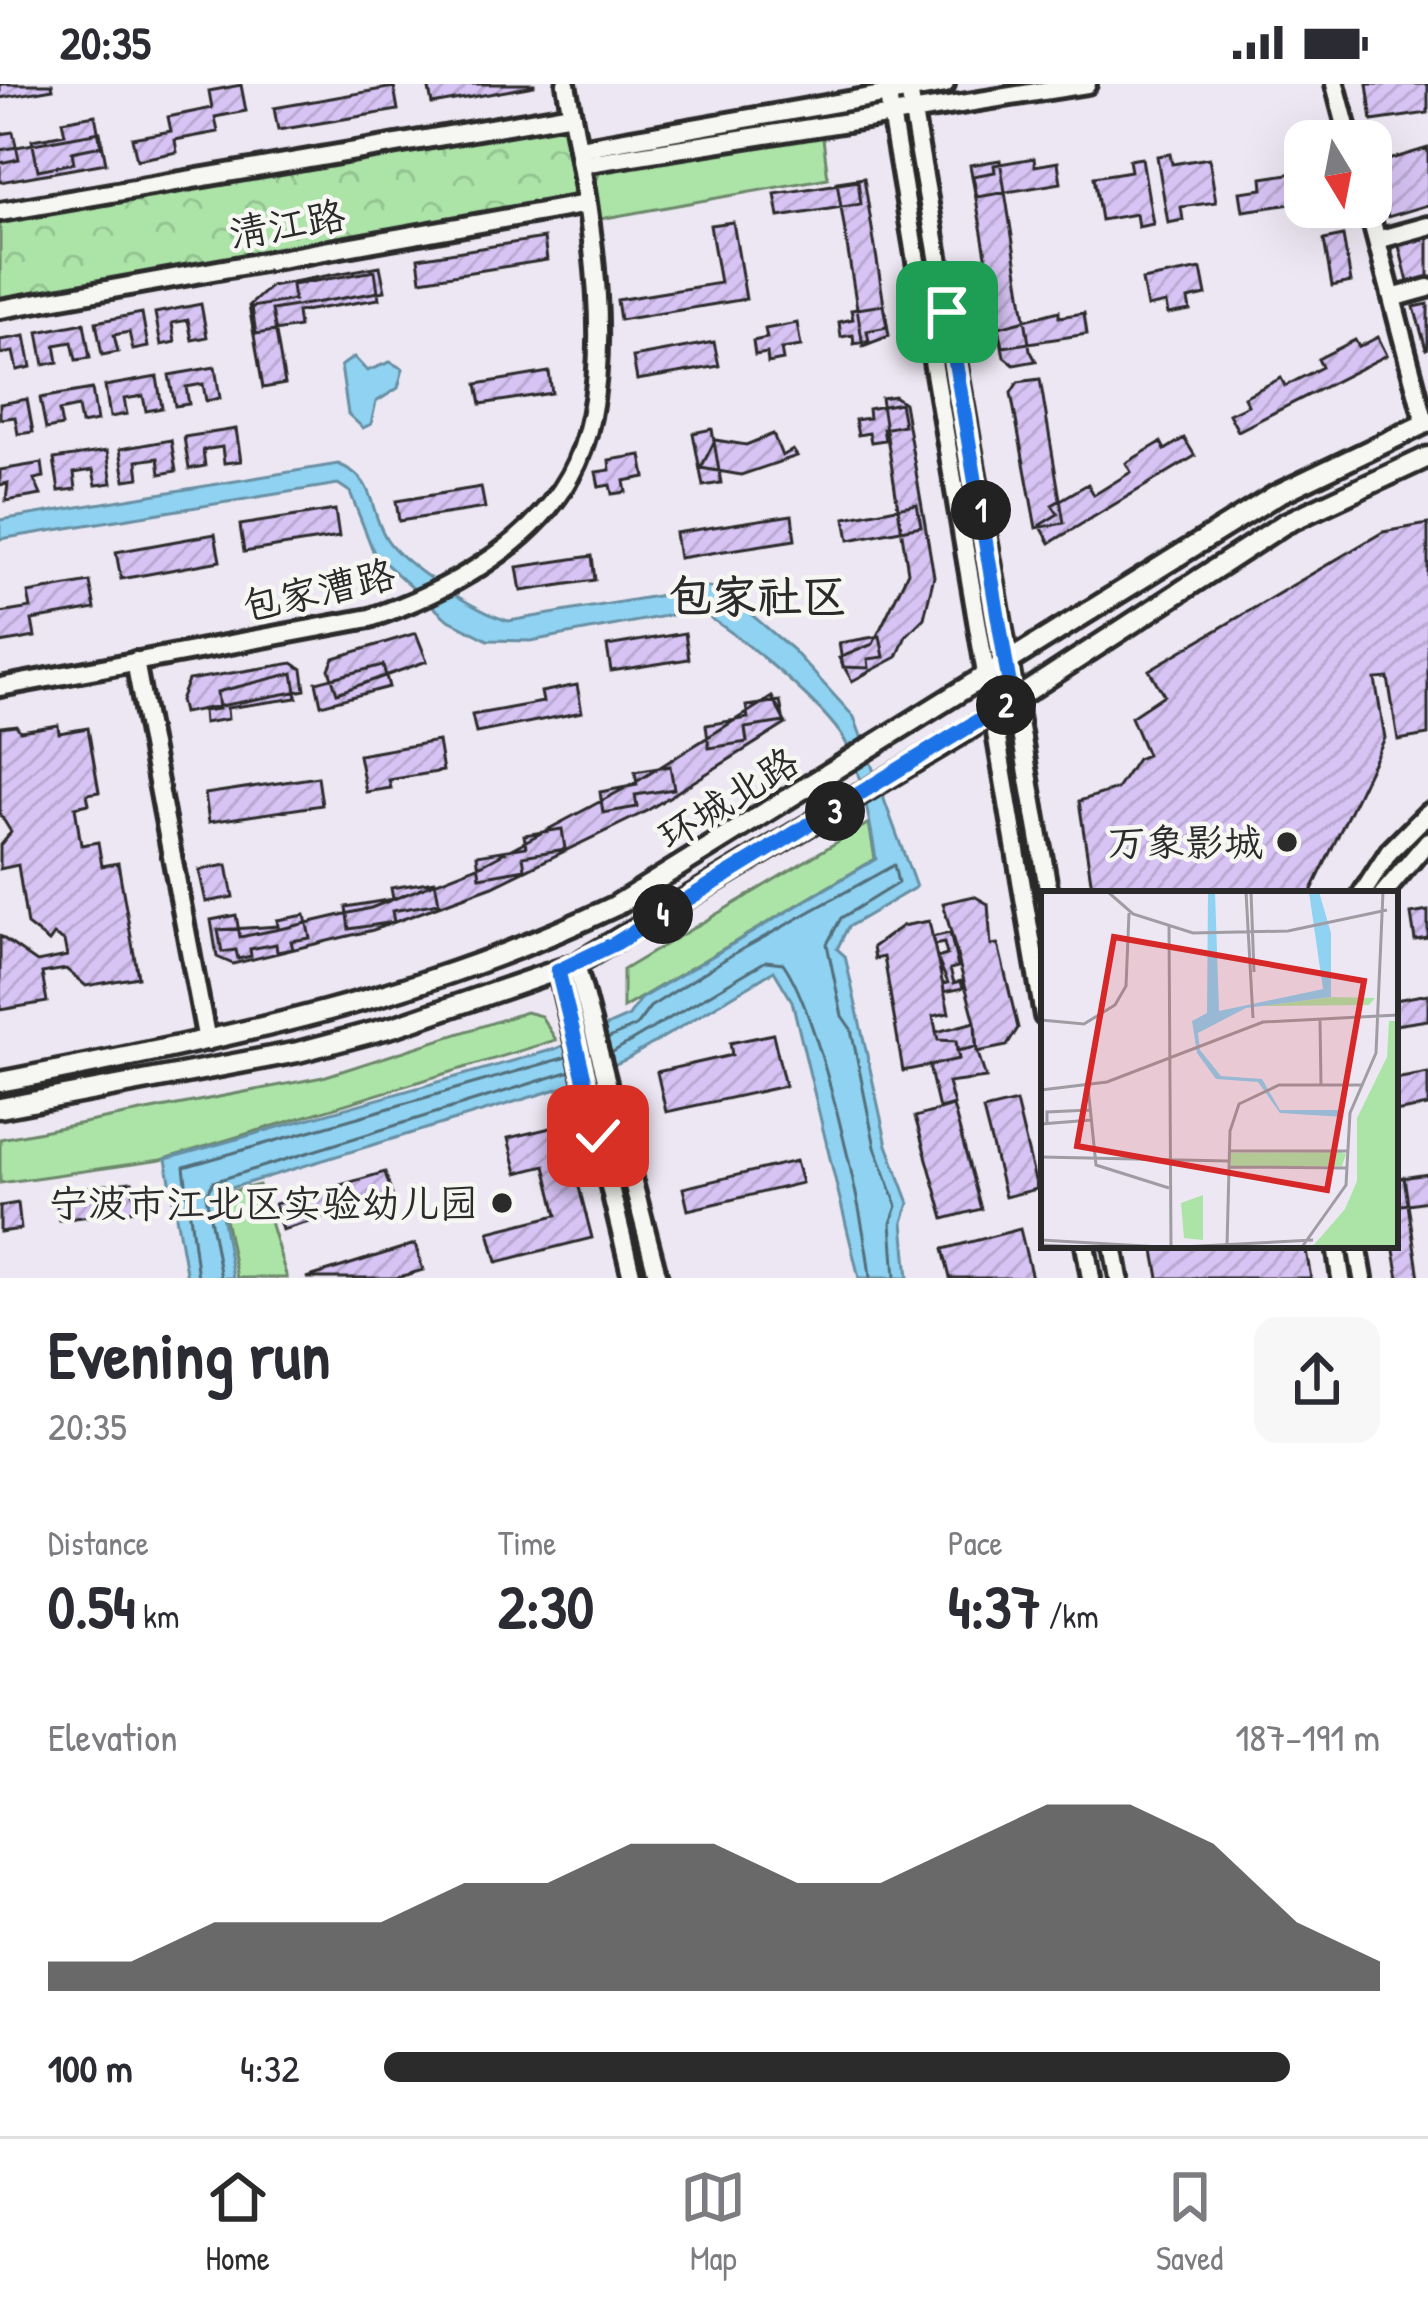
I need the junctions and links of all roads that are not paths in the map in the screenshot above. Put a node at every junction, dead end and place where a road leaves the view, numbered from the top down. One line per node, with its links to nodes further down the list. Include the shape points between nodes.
1 (566, 84): 8 (street, 包家漕路)
2 (945, 84): 5 (street)
3 (1087, 84): 7 (street)
4 (1335, 84): 10 (street)
5 (909, 87): 6 (street); 7 (street)
6 (887, 89): 9 (street); 11 (street)
7 (913, 111): 9 (street); 23 (street)
8 (572, 114): 11 (street, 包家漕路); 13 (street, 清江路)
9 (891, 116): 11 (street); 24 (street)
10 (1345, 120)
11 (581, 156): 12 (street, 包家漕路)
12 (586, 205): 19 (street, 清江路); 22 (street, 包家漕路, via 596,369 571,476 543,510 493,557 420,601 370,618)
13 (0, 212)
14 (1428, 226): 16 (street)
15 (1374, 228): 16 (street)
16 (1377, 240): 18 (street)
17 (1428, 288): 18 (street)
18 (1392, 298): 20 (street)
19 (0, 309)
20 (1426, 422): 23 (main road, 环城北路, via 1276,495)
21 (1428, 457): 26 (main road, 环城北路, via 1284,524)
22 (135, 662): 25 (street, 包家漕路); 35 (street)
23 (1007, 666): 24 (main road, 环城北路); 26 (street)
24 (985, 680): 27 (street); 35 (main road, 环城北路, via 553,937 383,999)
25 (0, 687)
26 (1012, 700): 27 (main road, 环城北路); 30 (street)
27 (990, 716): 33 (main road, 环城北路); 34 (street)
28 (1428, 813): 31 (street)
29 (1428, 841): 32 (street)
30 (1047, 891)
31 (1363, 891)
32 (1386, 891)
33 (567, 968): 37 (main road, 环城北路, via 298,1052); 42 (street); 43 (street)
34 (1041, 999)
35 (207, 1041): 36 (main road, 环城北路)
36 (0, 1082)
37 (0, 1108)
38 (1086, 1248): 44 (street)
39 (1114, 1248): 45 (street)
40 (1336, 1248): 46 (street)
41 (1358, 1248): 47 (street)
42 (632, 1278)
43 (658, 1278)
44 (1091, 1278)
45 (1119, 1278)
46 (1341, 1278)
47 (1363, 1278)

